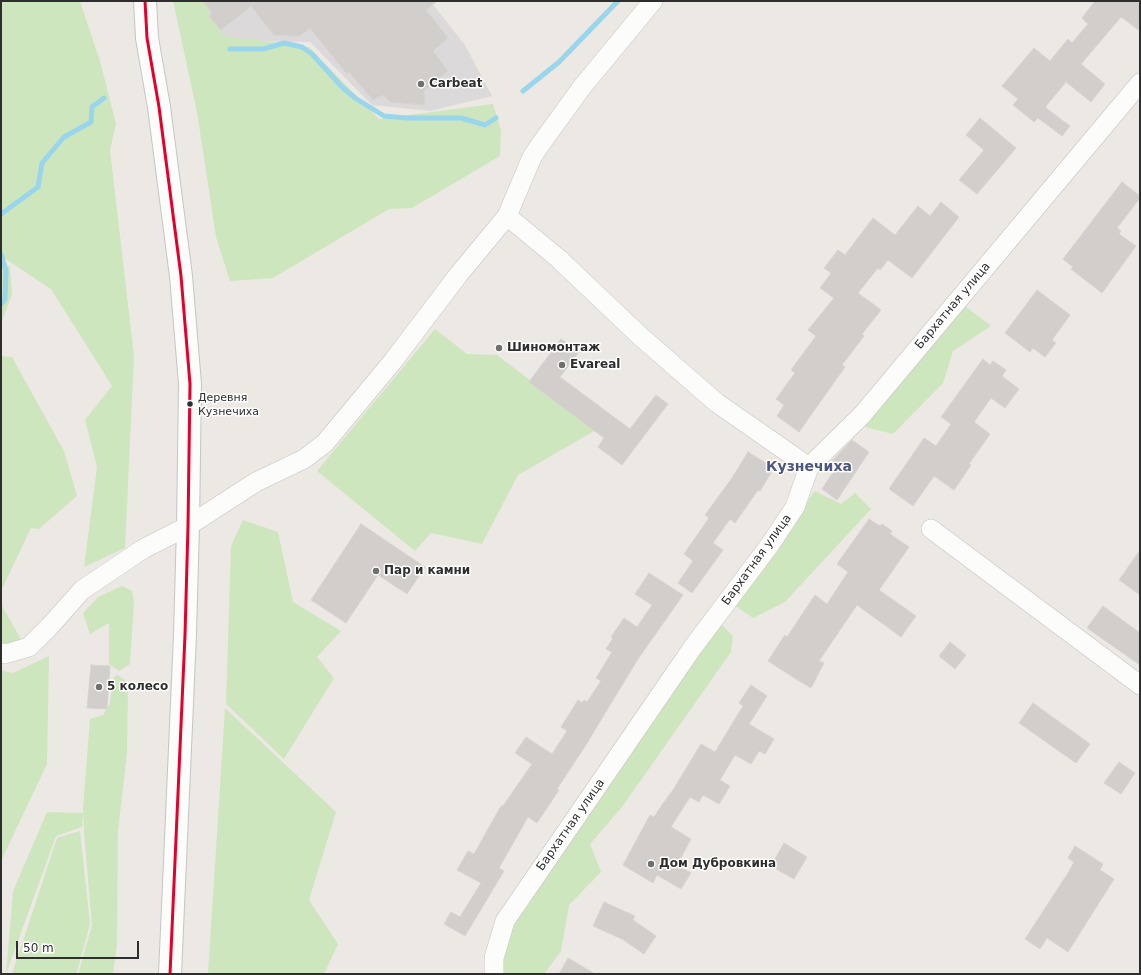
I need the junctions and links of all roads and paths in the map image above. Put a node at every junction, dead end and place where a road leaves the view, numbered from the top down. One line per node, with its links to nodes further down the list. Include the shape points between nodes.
1 (132, 1): 4 (main road)
2 (145, 1): 4 (main road)
3 (653, 1): 6 (street, via 582,87 540,145 532,157)
4 (147, 38): 8 (main road, via 159,107 183,299 190,384)
5 (1140, 83): 7 (street, Бархатная улица, via 862,415)
6 (507, 216): 7 (street, via 559,259 640,336 717,403); 8 (street, via 325,443 304,459 256,482)
7 (809, 467): 13 (street, Бархатная улица, via 795,507 769,546 693,647 505,921 494,958)
8 (188, 526): 10 (street, via 143,549 82,590 29,647); 12 (main road)
9 (931, 529): 11 (street)
10 (1, 653)
11 (1140, 685)
12 (170, 974)
13 (494, 974)

